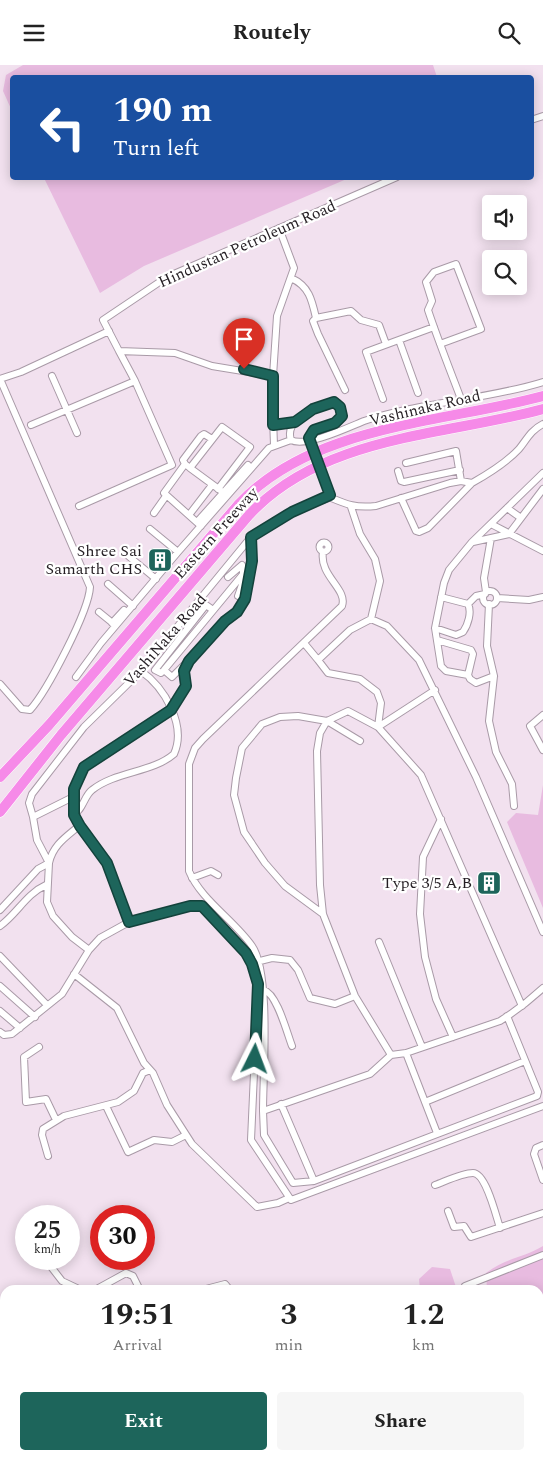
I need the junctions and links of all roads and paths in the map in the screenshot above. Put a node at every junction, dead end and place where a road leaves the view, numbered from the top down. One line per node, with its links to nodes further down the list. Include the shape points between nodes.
1 (390, 180): 2 (street, Hindustan Petroleum Road)
2 (279, 228): 3 (street, via 294,268); 6 (street, Hindustan Petroleum Road, via 167,277 103,319)
3 (291, 278): 4 (street, via 311,295); 12 (street, via 277,316)
4 (316, 318): 9 (street, via 351,311 361,320 379,325); 16 (street, via 318,334)
5 (434, 327): 7 (street); 8 (street); 8 (street, via 428,310 432,301 426,282 434,272 456,265 481,329)
6 (109, 331): 10 (street); 13 (street)
7 (399, 340): 9 (street); 17 (street)
8 (440, 344): 20 (street)
9 (386, 345): 19 (street, via 366,352)
10 (119, 351): 12 (street, via 175,353 212,366); 14 (street)
11 (52, 376): 22 (street)
12 (273, 376): 26 (street)
13 (0, 379): 94 (street, via 90,587 87,605 51,679 30,711 22,709)
14 (135, 381): 22 (street); 44 (street, via 172,465)
15 (543, 382): 20 (street, Vashinaka Road)
16 (345, 389)
17 (418, 393)
18 (543, 396): 102 (highway, Eastern Freeway, via 370,433 270,475 238,505 49,725)
19 (383, 399)
20 (462, 399): 29 (street, Vashinaka Road, via 366,421 317,439)
21 (543, 409): 105 (highway, Eastern Freeway, via 374,445 338,458 278,488 217,553 61,735)
22 (67, 410): 25 (street); 27 (street)
23 (295, 422): 26 (street); 29 (street); 41 (street, bridge, via 302,415 334,402 342,411 342,416 335,423 317,428 309,438)
24 (543, 424): 38 (street, via 534,429 518,449)
25 (31, 425)
26 (273, 425): 30 (street)
27 (77, 433)
28 (212, 439): 33 (street); 33 (street, via 204,434 201,436 183,461); 39 (street, via 224,427 250,447)
29 (291, 441): 30 (street, Vashinaka Road)
30 (274, 445): 50 (street)
31 (406, 463): 34 (street, via 454,451)
32 (248, 465): 39 (street)
33 (187, 466): 39 (street); 42 (street, via 165,491)
34 (460, 470): 35 (street, via 404,482); 37 (street)
35 (398, 471)
36 (543, 473): 46 (street)
37 (461, 481): 38 (street); 43 (street)
38 (472, 483): 43 (street, via 420,532 416,531)
39 (218, 489): 48 (street); 50 (street)
40 (543, 489): 49 (street)
41 (329, 494): 45 (street); 54 (street, VashiNaka Road)
42 (166, 496): 47 (street); 48 (street)
43 (401, 498): 45 (street, via 376,506)
44 (79, 506)
45 (351, 507): 77 (street, via 360,535 375,559 380,581)
46 (507, 508): 49 (street); 51 (street)
47 (154, 513)
48 (189, 515): 50 (street)
49 (521, 518): 53 (street)
50 (199, 524): 59 (street)
51 (491, 524): 53 (street); 56 (street)
52 (150, 529): 59 (street)
53 (509, 534): 55 (street); 58 (street)
54 (251, 537): 61 (street, VashiNaka Road); 96 (street, via 252,561 245,599 237,612 189,661 184,671 186,686)
55 (491, 538): 56 (street); 65 (street, via 484,578)
56 (472, 542): 67 (street, via 449,569)
57 (323, 551): 82 (street, via 327,574 341,591 344,601)
58 (543, 551)
59 (178, 552): 63 (street)
60 (126, 554): 63 (street)
61 (229, 572): 62 (street, via 242,565); 70 (street, VashiNaka Road)
62 (244, 573): 66 (street); 75 (street)
63 (156, 579): 72 (street)
64 (108, 584): 72 (street)
65 (486, 593): 69 (street, via 493,591); 71 (street, via 484,600); 73 (street, via 476,596)
66 (238, 596)
67 (441, 597): 73 (street); 79 (street)
68 (543, 597): 69 (street, via 529,600)
69 (497, 598): 71 (street)
70 (198, 601): 74 (street); 81 (street, VashiNaka Road)
71 (489, 604): 91 (street, via 487,646)
72 (131, 605): 78 (street)
73 (468, 605): 79 (street, via 470,609 463,632 456,635)
74 (204, 607): 75 (street, via 207,605); 85 (street)
75 (214, 611): 83 (street)
76 (99, 612): 78 (street)
77 (370, 619): 87 (street, via 350,630); 95 (street, via 386,626 405,643 419,660)
78 (114, 624): 92 (street)
79 (435, 628): 80 (street)
80 (437, 640): 90 (street, via 443,669); 90 (street, via 471,650)
81 (164, 643): 85 (street); 88 (street, VashiNaka Road)
82 (304, 643): 87 (street); 112 (street, via 195,748 189,764 189,871)
83 (184, 646): 86 (street); 89 (street)
84 (199, 647): 86 (street)
85 (171, 648): 89 (street, via 155,668)
86 (194, 653): 89 (street, via 172,677)
87 (318, 661): 99 (street, via 328,673 360,679 376,692 381,703)
88 (141, 671): 93 (street); 107 (street, VashiNaka Road, via 84,727 32,794 29,803)
89 (161, 672): 93 (street)
90 (468, 675): 91 (street, via 476,683)
91 (494, 676): 104 (street, via 488,714 492,741 512,785)
92 (76, 677)
93 (152, 679): 96 (street, via 166,696)
94 (0, 684)
95 (435, 690): 99 (street); 118 (street, via 518,869)
96 (171, 710): 103 (street, via 84,767 76,781); 106 (street, via 176,735 176,750 172,755 112,778 92,790)
97 (543, 715): 101 (street, via 530,726)
98 (327, 721): 99 (street, via 348,711); 100 (street); 115 (street, via 320,733 318,751); 115 (street, via 298,716 262,723 242,748 234,795 244,831 265,863 285,886)
99 (378, 727): 108 (street, via 421,775)
100 (360, 741)
101 (543, 750)
102 (0, 777)
103 (73, 797): 106 (street); 107 (street)
104 (514, 807)
105 (0, 812)
106 (74, 815): 109 (street)
107 (33, 817): 110 (street, VashiNaka Road, via 37,840)
108 (441, 819): 129 (street); 135 (street, via 423,857 420,914 425,957 436,999)
109 (80, 826): 110 (street, via 60,841); 116 (street, via 107,863)
110 (49, 863): 113 (street); 114 (street, via 38,869)
111 (218, 875): 112 (street, via 205,871)
112 (192, 878): 122 (street, via 250,943)
113 (46, 885): 117 (street); 120 (street, via 47,902 53,916)
114 (0, 910)
115 (323, 914): 127 (street)
116 (129, 922): 120 (street, via 100,938); 156 (street, via 190,906 202,906 249,958 258,984 251,1140)
117 (0, 926)
118 (543, 932)
119 (379, 942): 138 (street)
120 (89, 950): 123 (street)
121 (0, 955): 128 (street)
122 (260, 961): 126 (street); 127 (street, via 272,958 290,960 310,998 335,1004)
123 (74, 974): 128 (street, via 62,994); 142 (street, via 117,1008)
124 (0, 986): 132 (street)
125 (543, 988): 129 (street)
126 (264, 989): 137 (street, via 274,1000); 147 (street)
127 (355, 996): 140 (street)
128 (47, 1005): 132 (street)
129 (522, 1007): 131 (street)
130 (0, 1011): 133 (street)
131 (507, 1016): 135 (street); 141 (street)
132 (35, 1017): 133 (street)
133 (20, 1028): 134 (street, via 7,1036)
134 (0, 1032)
135 (453, 1037): 138 (street)
136 (39, 1047): 148 (street, via 24,1057 26,1102 46,1099)
137 (292, 1047)
138 (422, 1047): 139 (street)
139 (406, 1053): 140 (street); 143 (street)
140 (391, 1055): 144 (street, via 370,1074)
141 (525, 1061): 143 (street); 149 (street, via 537,1096)
142 (150, 1070): 145 (street, via 143,1073 134,1091 118,1103); 150 (street)
143 (425, 1102): 149 (street)
144 (281, 1104): 147 (street); 154 (street)
145 (106, 1106): 148 (street); 150 (street, via 128,1151 154,1140 172,1142)
146 (543, 1106): 156 (street, via 294,1201)
147 (263, 1111): 154 (street, via 264,1135 293,1183)
148 (56, 1120): 152 (street, via 42,1132)
149 (437, 1133): 154 (street)
150 (186, 1135): 156 (street, via 257,1207)
151 (543, 1145): 153 (street, via 536,1148 534,1154)
152 (48, 1156)
153 (543, 1180)
154 (314, 1181)
155 (435, 1185): 159 (street, via 471,1173 478,1174 484,1181)
156 (289, 1198)
157 (448, 1211): 159 (street, via 454,1227 464,1226 471,1237)
158 (543, 1213): 159 (street)
159 (500, 1228)
160 (543, 1255): 165 (street)
161 (54, 1270): 162 (street, via 62,1281)
162 (70, 1285)
163 (104, 1285): 164 (street, via 126,1273 133,1276)
164 (138, 1285)
165 (468, 1285)

